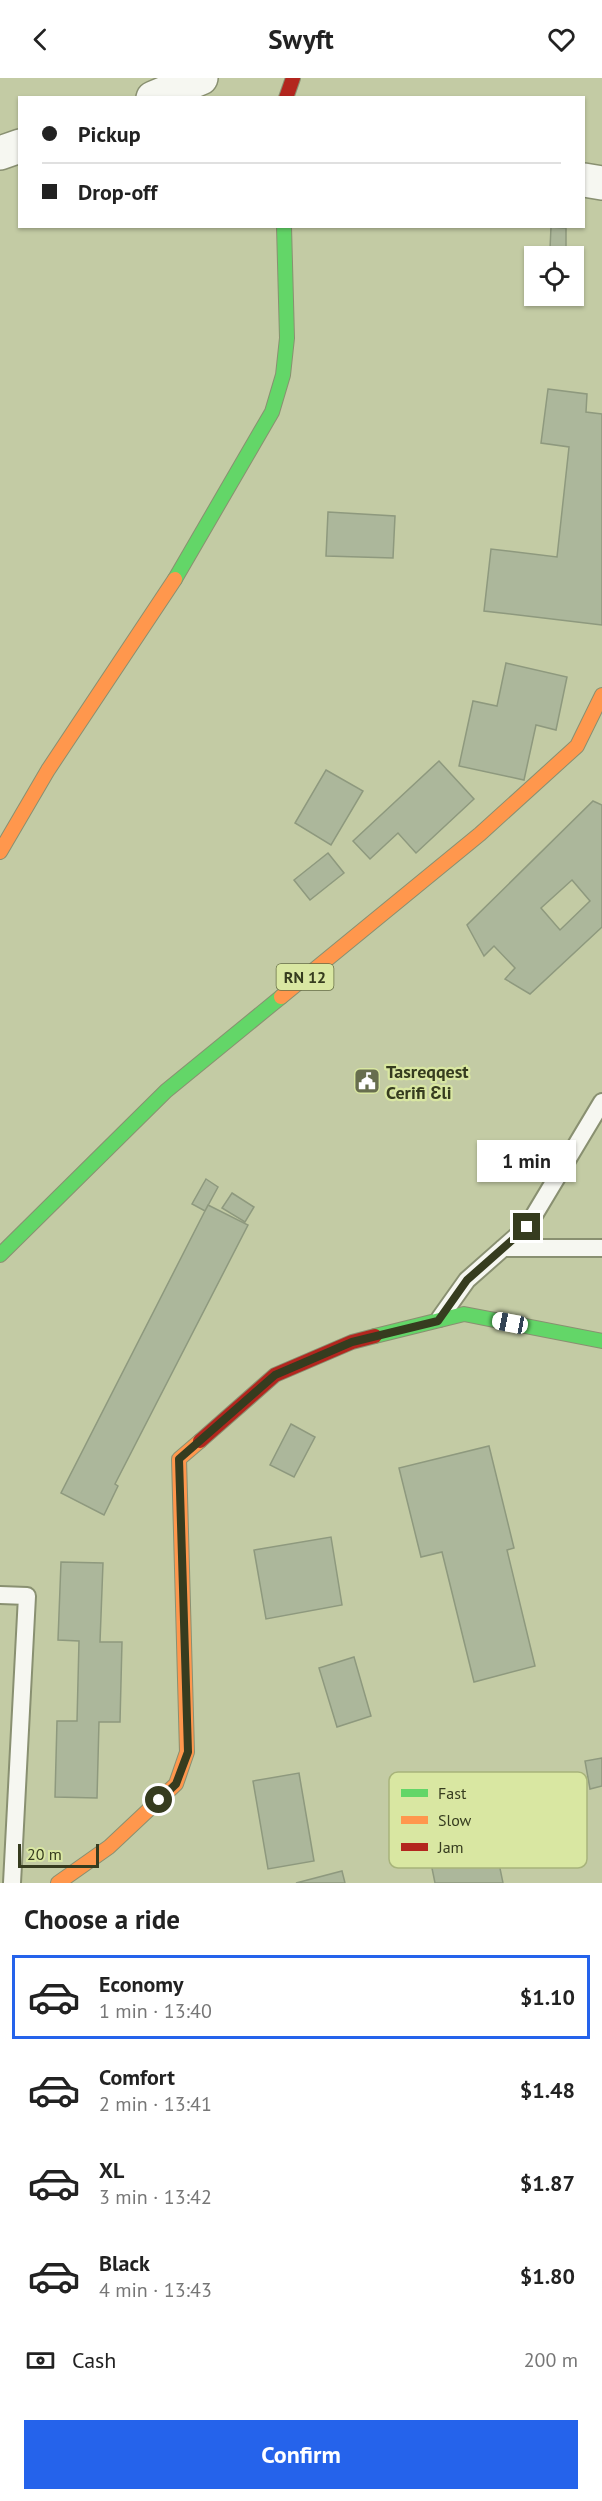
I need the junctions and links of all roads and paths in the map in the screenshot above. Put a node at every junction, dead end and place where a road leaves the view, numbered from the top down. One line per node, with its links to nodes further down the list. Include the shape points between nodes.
1 (201, 78): 3 (street)
2 (293, 78): 4 (street)
3 (158, 96)
4 (287, 96)
5 (18, 147): 6 (street)
6 (0, 153)
7 (585, 180): 8 (street)
8 (602, 183)
9 (284, 228): 11 (street, via 284,375 272,412 165,596 48,770)
10 (602, 695): 15 (street, RN 12, via 577,746 480,834 166,1091)
11 (0, 852)
12 (602, 1102): 13 (lane, via 527,1227)
13 (503, 1248): 14 (lane); 16 (lane, via 467,1280)
14 (602, 1248)
15 (0, 1255)
16 (438, 1321): 17 (street, via 464,1314); 20 (street, via 352,1342 275,1375 179,1459 188,1752 176,1784 109,1847)
17 (602, 1341)
18 (0, 1595): 19 (lane, via 27,1596)
19 (12, 1883)
20 (58, 1883)

